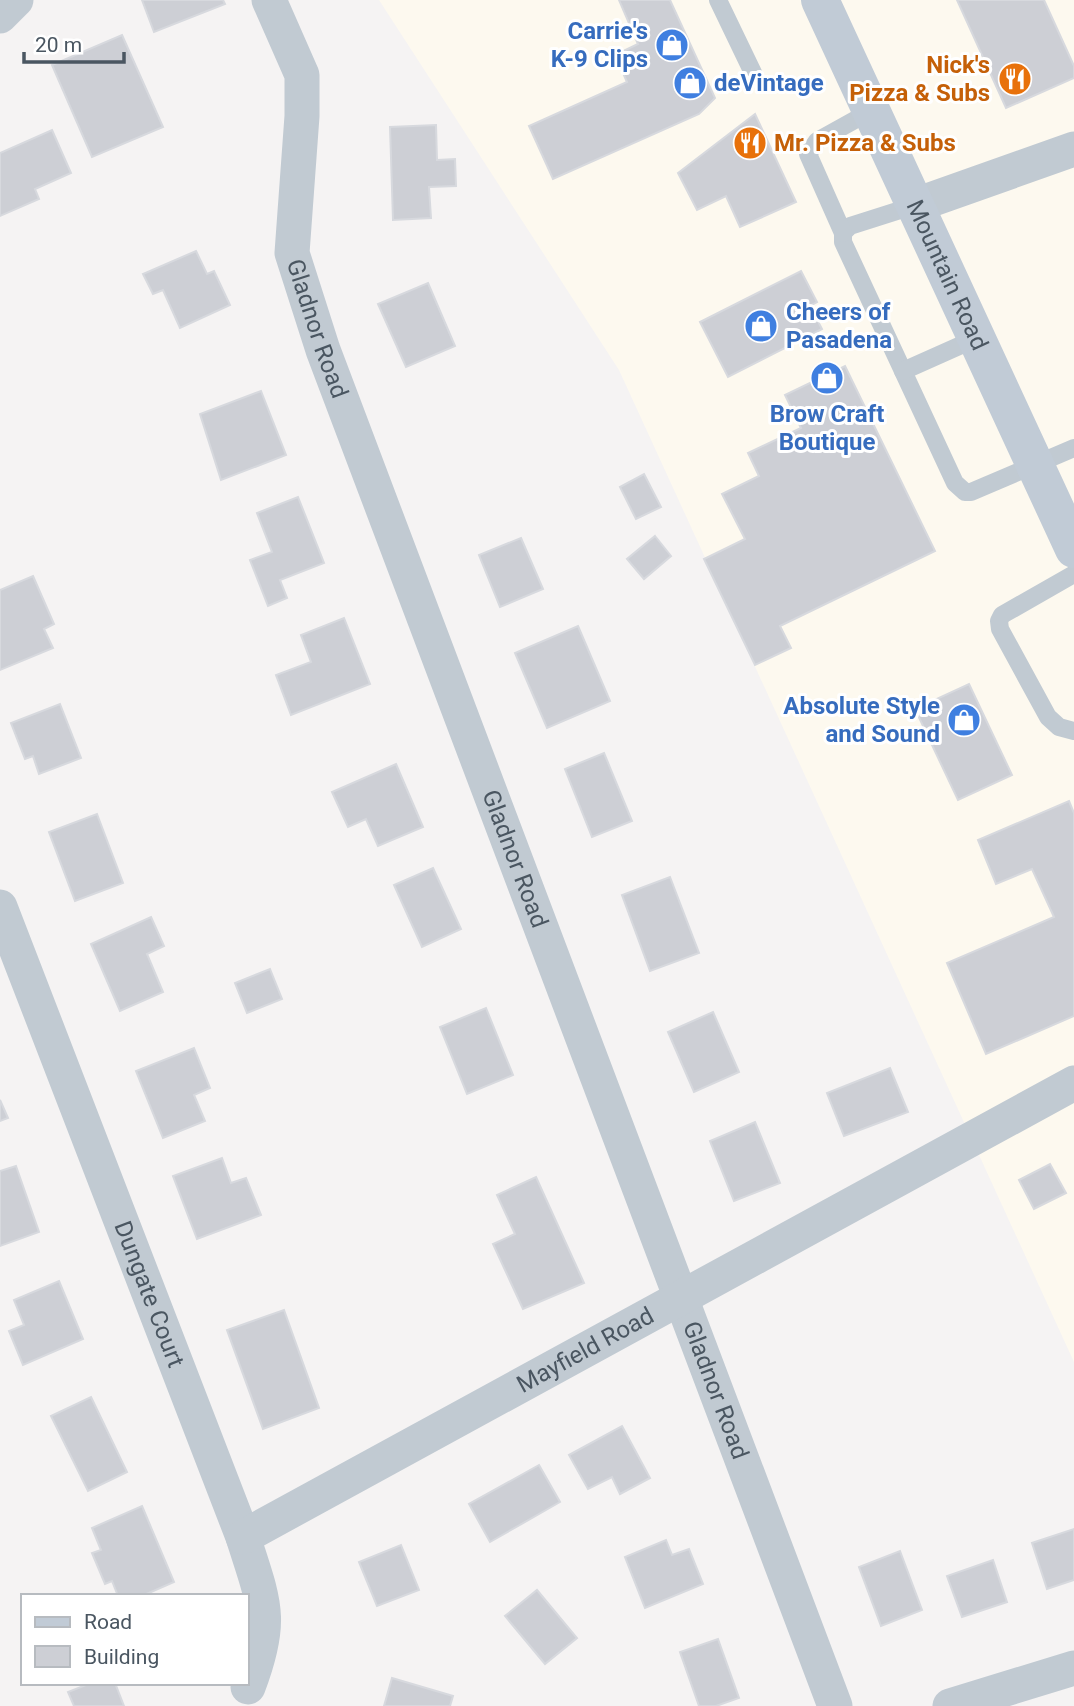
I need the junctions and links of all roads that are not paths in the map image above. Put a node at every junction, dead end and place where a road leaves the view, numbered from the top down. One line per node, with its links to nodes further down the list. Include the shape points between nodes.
1 (16, 0): 5 (street)
2 (269, 0): 20 (street, Gladnor Road, via 302,75 292,253 319,338)
3 (718, 0): 6 (lane)
4 (820, 0): 7 (main road, Mountain Road)
5 (0, 16)
6 (755, 77)
7 (871, 111): 9 (main road, Mountain Road); 10 (lane, via 817,142 807,154)
8 (1074, 149): 9 (street)
9 (916, 205): 10 (lane, via 850,226); 11 (main road, Mountain Road)
10 (844, 233): 12 (lane, via 843,242)
11 (977, 338): 12 (lane); 14 (main road, Mountain Road)
12 (903, 371): 14 (lane, via 960,488 971,492)
13 (1074, 448): 14 (lane)
14 (1036, 465): 15 (main road, Mountain Road)
15 (1074, 549)
16 (1074, 574): 17 (lane, via 999,621 1048,717 1059,727)
17 (1074, 731)
18 (0, 907): 21 (street, Dungate Court)
19 (1074, 1083): 20 (street, Mayfield Road)
20 (681, 1297): 21 (street, Mayfield Road); 24 (street, Gladnor Road)
21 (243, 1537): 23 (street, Dungate Court, via 265,1604 264,1644)
22 (1074, 1668): 25 (street)
23 (248, 1687)
24 (835, 1706)
25 (950, 1706)

